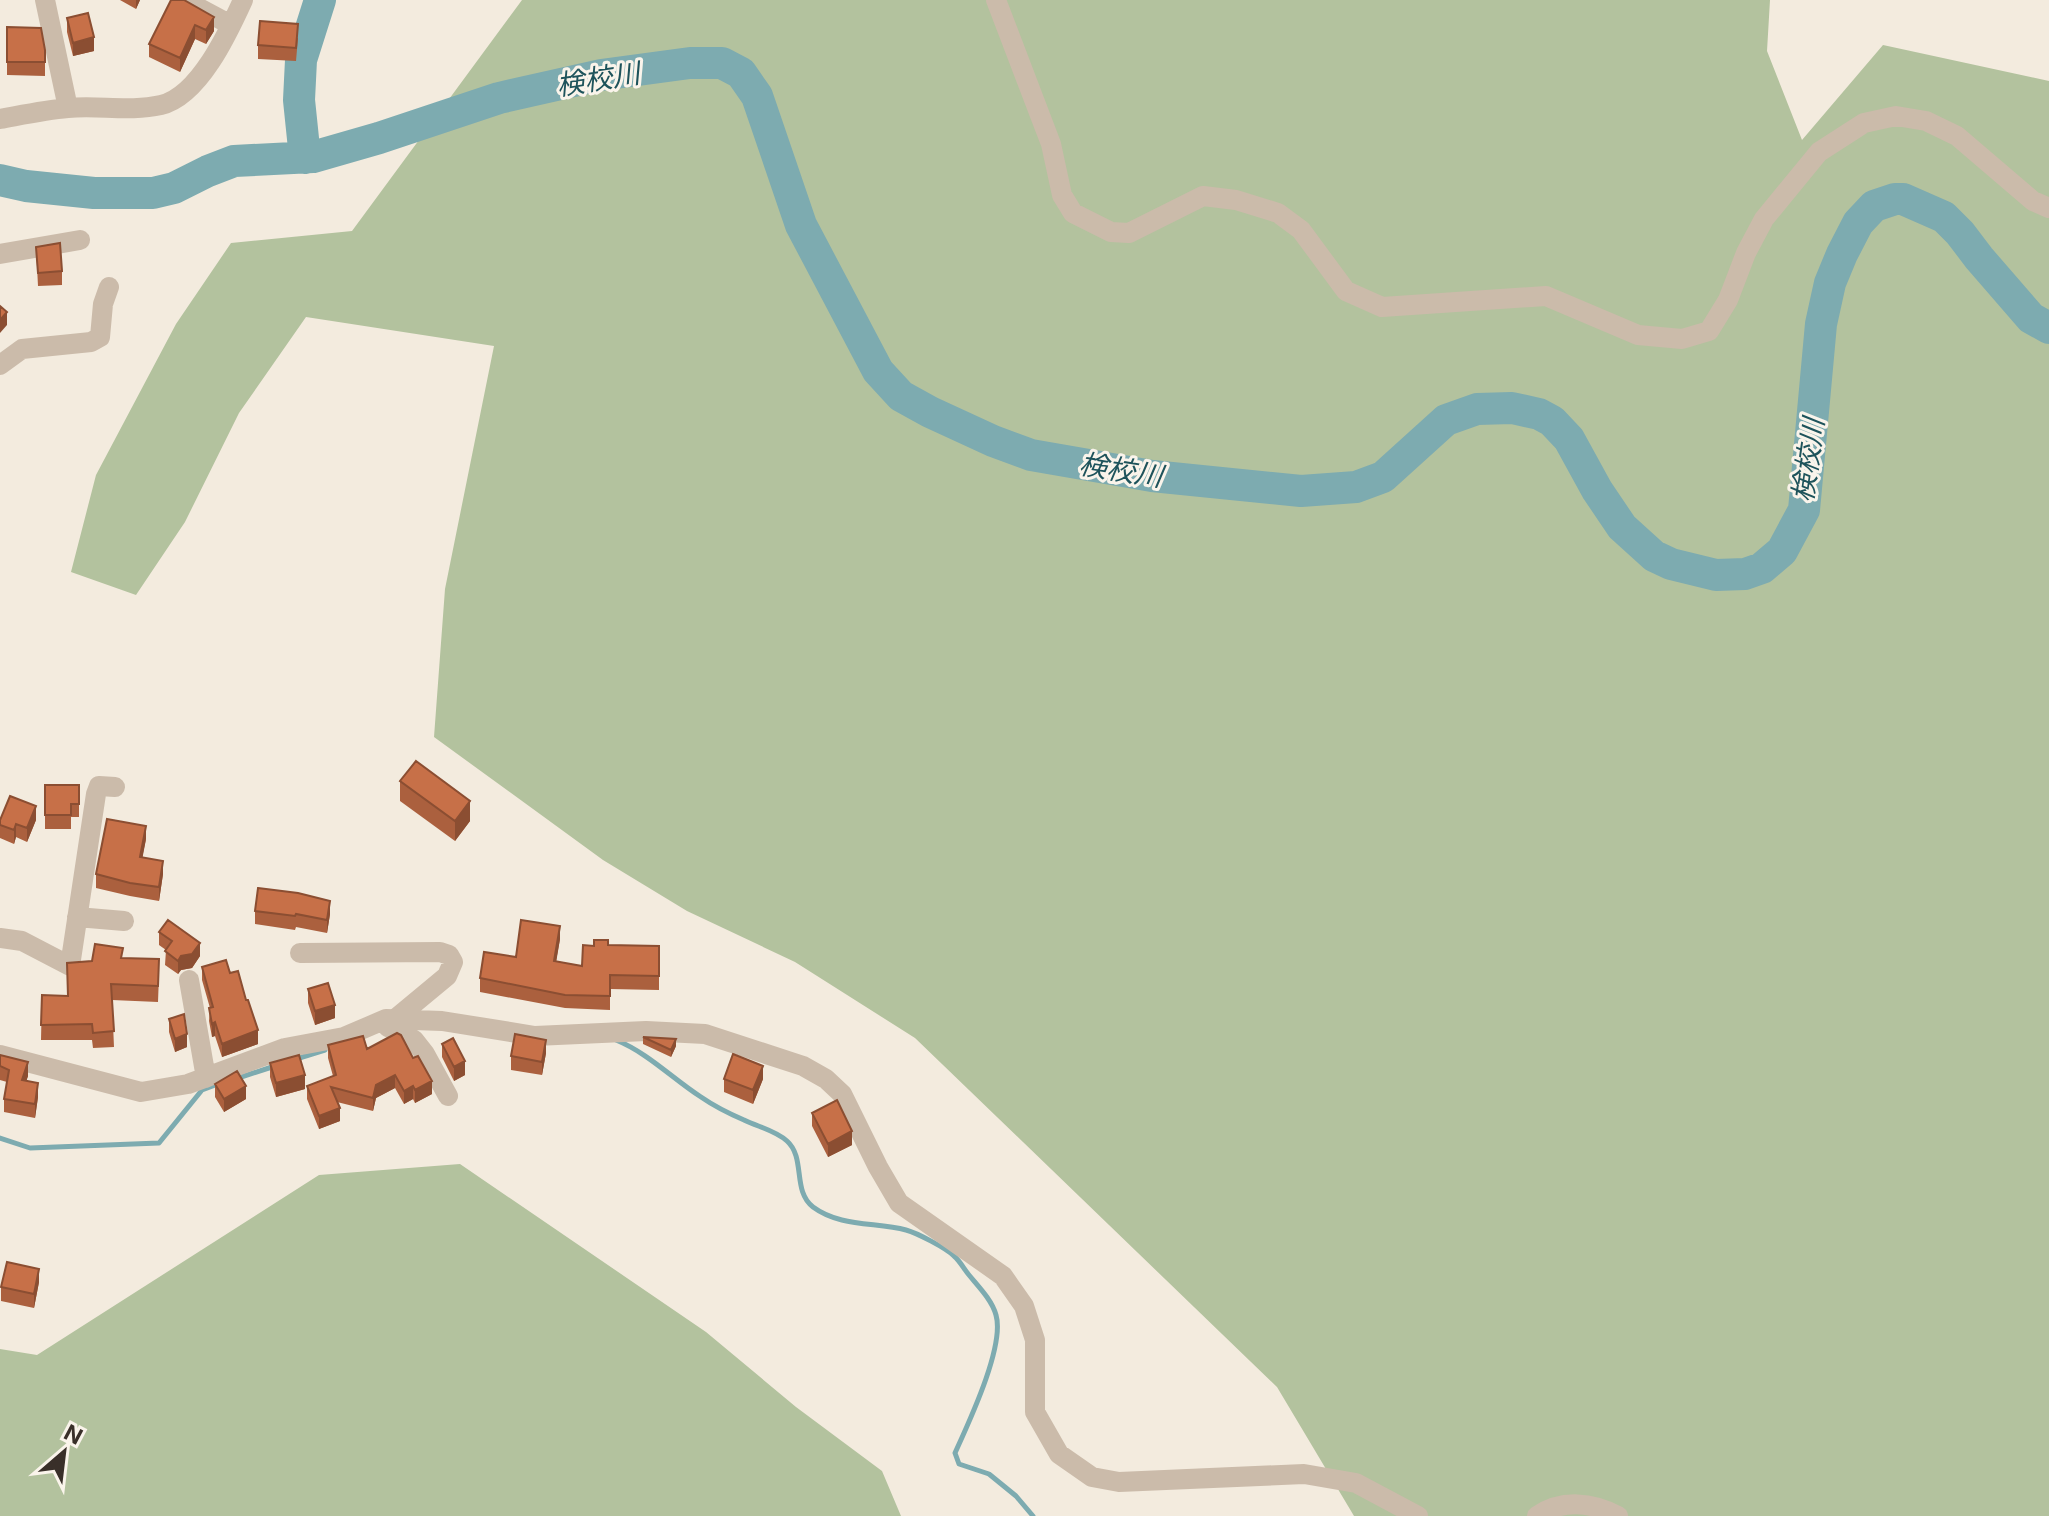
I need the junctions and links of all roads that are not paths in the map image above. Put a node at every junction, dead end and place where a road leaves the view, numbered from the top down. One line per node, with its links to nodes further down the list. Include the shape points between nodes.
1 (45, 0): 6 (street)
2 (184, 0): 5 (street)
3 (243, 0): 5 (street)
4 (996, 0): 8 (street, via 1051,144 1062,195 1073,213 1111,232 1129,233 1203,196 1236,200 1278,213 1301,230 1346,291 1382,307 1546,296 1638,335 1682,339 1709,331 1764,219 1819,152 1864,123 1896,116 1926,121 1957,136 2033,201)
5 (231, 25): 6 (street, via 205,70 164,104)
6 (68, 108): 7 (street)
7 (0, 119)
8 (2049, 208)
9 (80, 240): 10 (street)
10 (0, 254)
11 (109, 287): 12 (street, via 100,337 22,349)
12 (0, 365)
13 (115, 787): 14 (street, via 99,786 96,794)
14 (77, 917): 15 (street); 16 (street, via 70,966 22,941)
15 (124, 921)
16 (0, 938)
17 (300, 953): 19 (street, via 449,955 453,962 447,976)
18 (189, 980): 21 (street)
19 (393, 1025): 21 (street, via 285,1048); 22 (street, via 425,1054); 23 (street, via 442,1021 535,1036 705,1034 803,1066 842,1094 899,1203 1003,1276 1024,1306 1035,1340 1035,1412 1059,1454 1092,1477 1119,1482 1304,1474 1343,1480)
20 (0, 1055): 21 (street, via 141,1092)
21 (206, 1078)
22 (448, 1096)
23 (1418, 1516)
24 (1537, 1516): 25 (street, via 1550,1507 1586,1505)
25 (1618, 1516)

